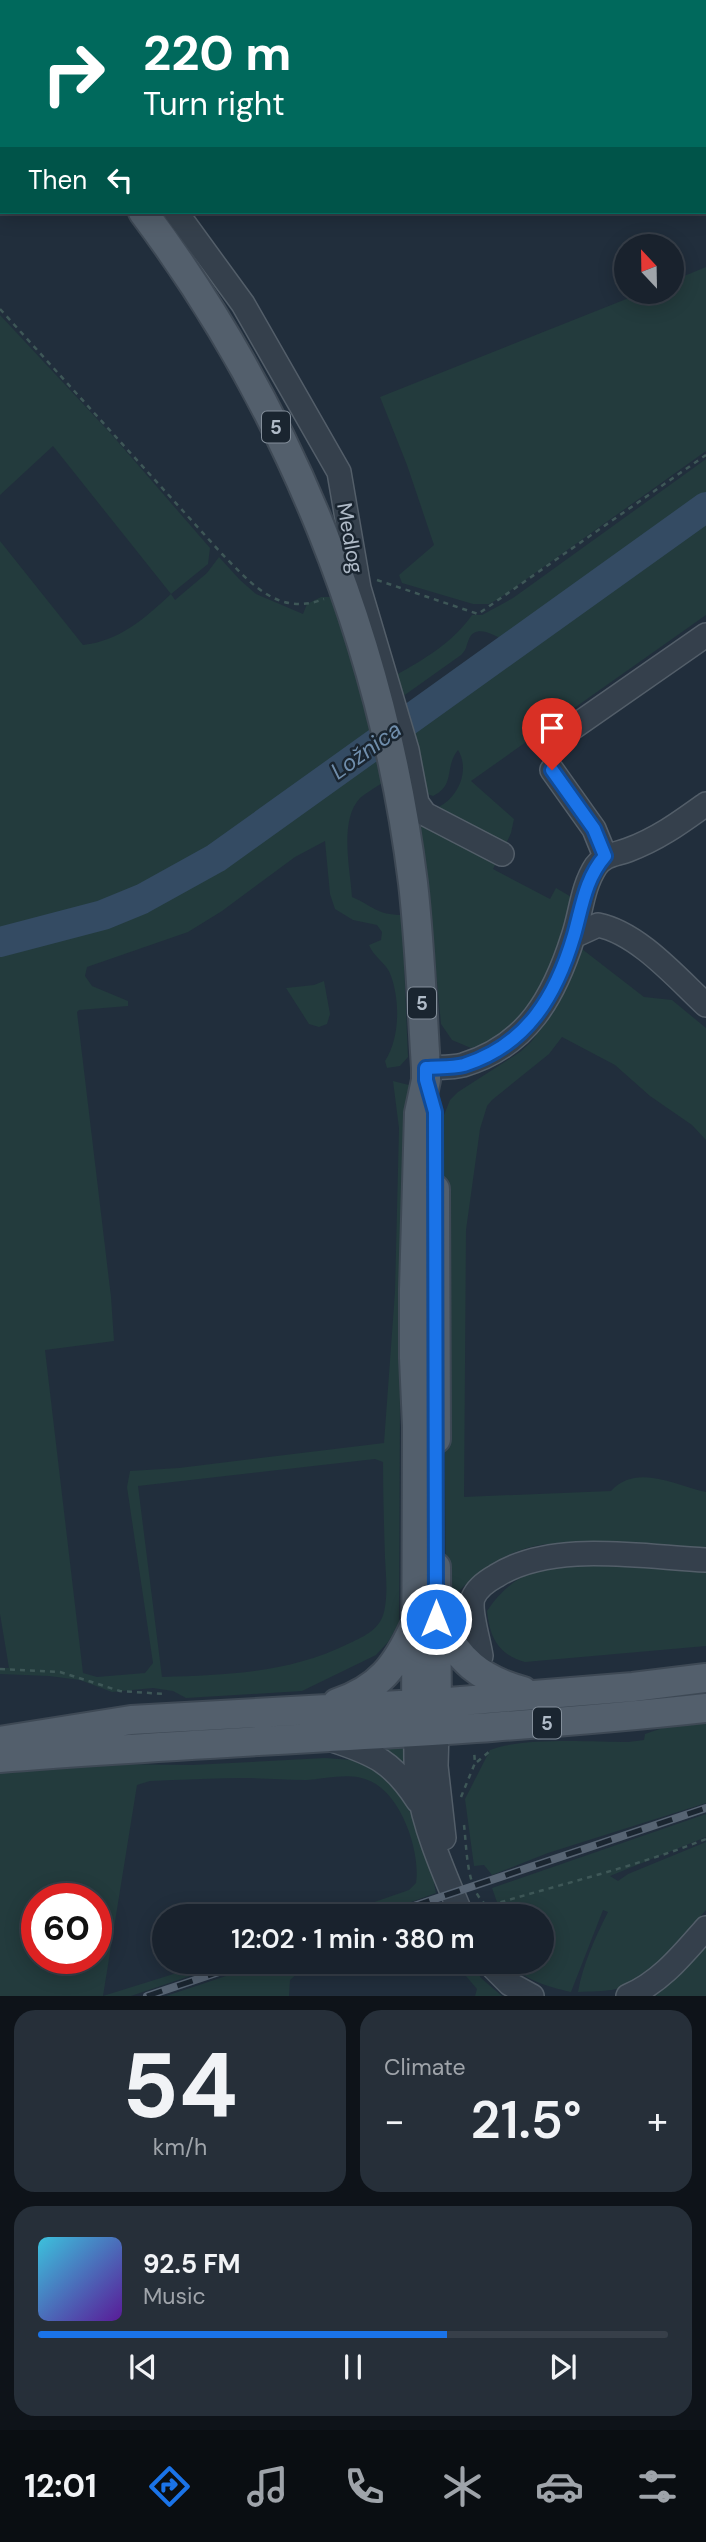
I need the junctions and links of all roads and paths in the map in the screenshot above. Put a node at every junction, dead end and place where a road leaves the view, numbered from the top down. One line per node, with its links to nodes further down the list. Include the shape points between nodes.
1 (145, 214): 15 (main road, 5, via 222,326 263,399 335,565 367,663 396,776 414,892)
2 (177, 214): 11 (street, Medlog, via 243,304 339,472 359,588 407,750 417,803 425,814)
3 (0, 309): 6 (path, via 256,589 283,602 308,606)
4 (706, 454): 5 (path, via 478,614)
5 (375, 580)
6 (334, 595)
7 (706, 635): 8 (street)
8 (558, 738)
9 (552, 770): 12 (street, via 594,829)
10 (706, 804): 12 (street, via 658,838)
11 (502, 854)
12 (605, 856): 13 (street, via 590,877)
13 (574, 936): 14 (street, via 598,925 624,933); 15 (street, via 544,1005 527,1028 500,1049 462,1066)
14 (706, 1004)
15 (426, 1074): 17 (main road, 5, via 419,1113 414,1358)
16 (706, 1560): 18 (street, via 599,1553 526,1561 491,1579 474,1597)
17 (427, 1620): 20 (main road, via 487,1679); 21 (main road, via 380,1679 348,1699); 23 (main road, 5)
18 (481, 1656)
19 (706, 1678): 20 (main road, 5)
20 (536, 1694): 23 (main road, 5)
21 (321, 1708): 23 (main road); 25 (main road, via 131,1720)
22 (706, 1708): 23 (main road, 5, via 635,1716)
23 (426, 1717): 24 (main road); 27 (street, via 417,1779); 28 (street, via 435,1748)
24 (322, 1737): 26 (main road); 27 (street, via 389,1765)
25 (0, 1741)
26 (0, 1758)
27 (423, 1808): 28 (street)
28 (450, 1886): 29 (street)
29 (457, 1904)
30 (706, 1928): 33 (street, via 666,1972)
31 (500, 1974): 32 (street)
32 (532, 1996)
33 (628, 1996)

